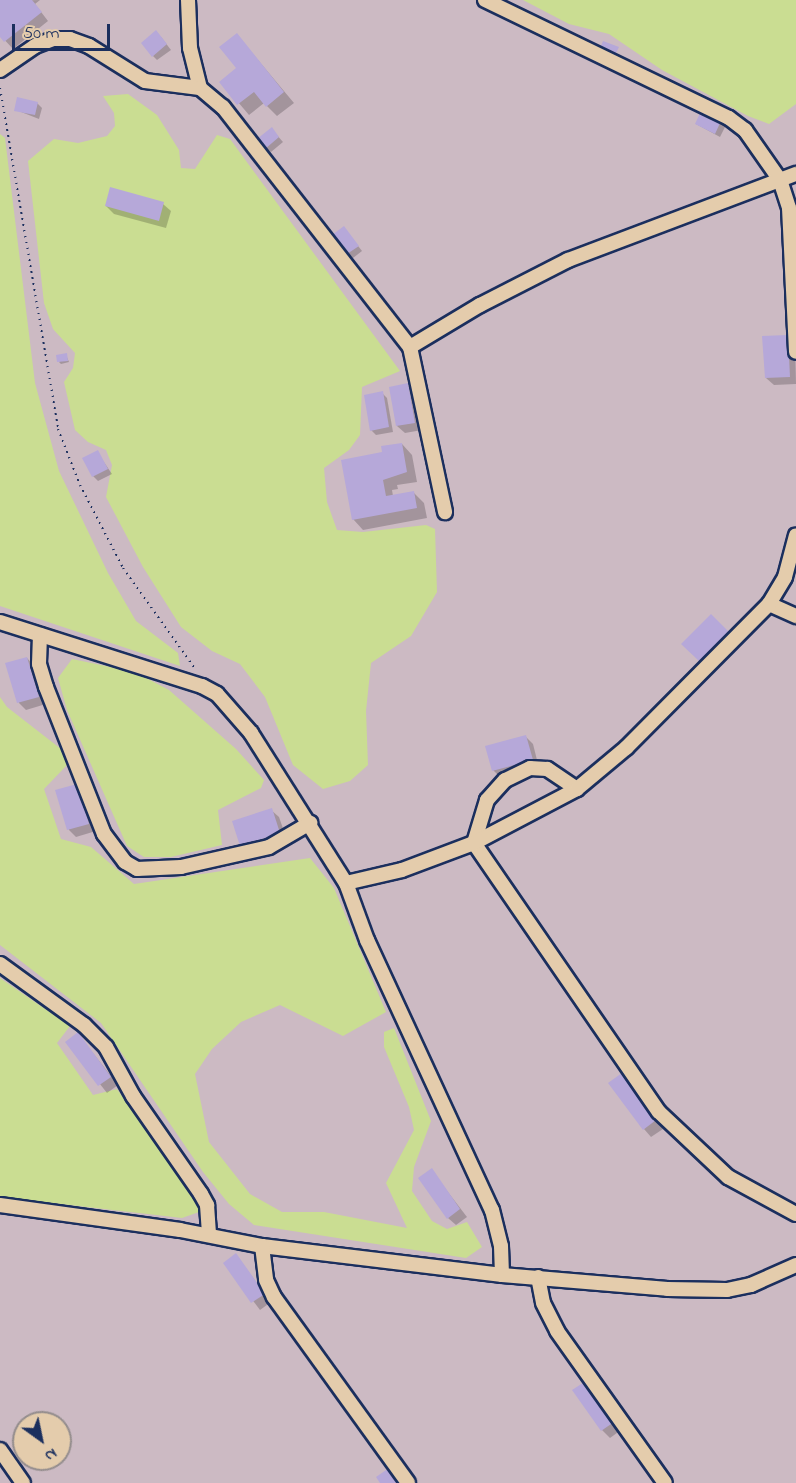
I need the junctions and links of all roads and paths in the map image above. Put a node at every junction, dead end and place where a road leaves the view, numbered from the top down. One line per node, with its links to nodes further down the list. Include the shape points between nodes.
1 (188, 0): 5 (lane, via 190,48)
2 (485, 0): 7 (lane, via 729,117 756,144)
3 (0, 70): 5 (lane, via 35,46 53,39 70,39 89,46 145,81)
4 (0, 88): 16 (path, via 58,429 123,568 182,647)
5 (200, 88): 8 (lane, via 224,107)
6 (796, 174): 7 (lane)
7 (780, 180): 8 (lane, via 568,260 480,305); 9 (lane, via 789,208)
8 (410, 347): 10 (lane)
9 (796, 352)
10 (445, 512)
11 (796, 535): 12 (lane, via 785,577)
12 (769, 604): 13 (lane); 17 (lane, via 626,748)
13 (796, 616)
14 (0, 622): 15 (lane)
15 (40, 635): 16 (lane); 18 (lane, via 39,664 46,687 104,834 124,862 137,869 181,867 269,847)
16 (202, 686): 18 (lane, via 217,694 251,734)
17 (577, 789): 19 (lane); 19 (lane, via 547,770 530,768 505,780 487,800)
18 (310, 823): 20 (lane)
19 (474, 843): 20 (lane, via 402,870); 23 (lane, via 489,870 666,1120 728,1177)
20 (346, 883): 27 (lane, via 367,940 492,1210 501,1246)
21 (0, 964): 24 (lane, via 84,1025 106,1047 133,1096 201,1194 207,1205)
22 (0, 1205): 24 (lane)
23 (796, 1214)
24 (209, 1235): 25 (lane)
25 (262, 1246): 27 (lane); 31 (lane, via 266,1280 274,1297)
26 (796, 1265): 28 (lane, via 751,1285 727,1290 667,1289)
27 (501, 1275): 28 (lane)
28 (538, 1277): 32 (lane, via 543,1303 557,1331)
29 (0, 1450): 30 (lane)
30 (23, 1483)
31 (408, 1483)
32 (665, 1483)

